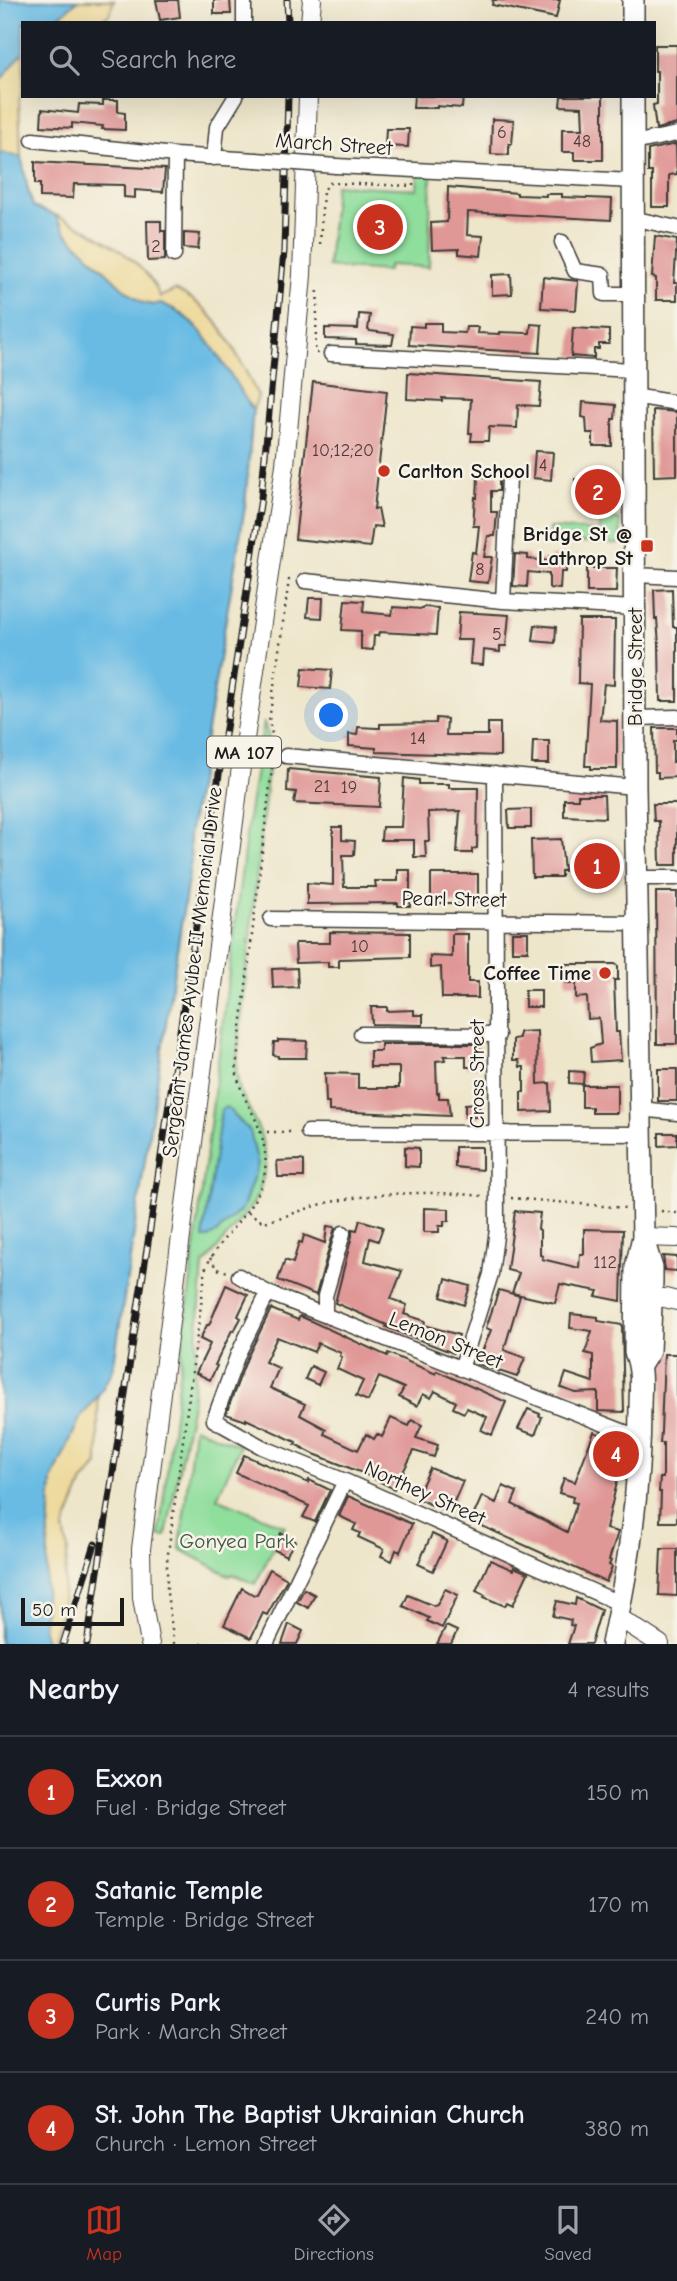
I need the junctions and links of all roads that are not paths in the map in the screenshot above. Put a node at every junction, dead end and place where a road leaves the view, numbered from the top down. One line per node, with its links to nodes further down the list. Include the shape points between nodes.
1 (244, 0): 4 (street)
2 (310, 0): 5 (main road)
3 (633, 0): 6 (highway)
4 (244, 21)
5 (310, 21)
6 (633, 21)
7 (235, 98): 14 (street, via 217,127)
8 (308, 98): 60 (main road, Sergeant James Ayube II Memorial Drive / MA 107, via 302,275 285,465 242,759 141,1549 142,1598)
9 (633, 98): 12 (highway, Bridge Street)
10 (677, 134): 12 (street)
11 (33, 140): 13 (street, March Street)
12 (633, 143): 15 (highway, Bridge Street)
13 (175, 155): 14 (street, March Street); 19 (street)
14 (214, 158): 15 (street, March Street, bridge)
15 (632, 181): 16 (highway, Bridge Street)
16 (632, 218): 17 (street); 20 (highway, Bridge Street)
17 (677, 228)
18 (562, 242): 20 (street, via 575,271 603,275 604,294)
19 (174, 254)
20 (632, 294): 22 (highway, Bridge Street)
21 (331, 354): 22 (street)
22 (633, 370): 23 (highway, Bridge Street)
23 (633, 396): 24 (street); 26 (highway, Bridge Street)
24 (677, 402)
25 (509, 478): 29 (street)
26 (635, 575): 27 (street); 30 (highway, Bridge Street)
27 (677, 577)
28 (305, 581): 29 (street)
29 (503, 601): 30 (street)
30 (635, 608): 32 (highway, Bridge Street)
31 (677, 717): 32 (street)
32 (635, 718): 35 (highway, Bridge Street)
33 (286, 756): 34 (street)
34 (495, 774): 35 (street); 39 (street, Cross Street)
35 (635, 787): 36 (highway, Bridge Street)
36 (636, 878): 37 (street); 40 (highway, Bridge Street)
37 (677, 878)
38 (271, 919): 39 (street, Pearl Street)
39 (496, 920): 40 (street, Pearl Street); 42 (street, Cross Street)
40 (637, 923): 43 (highway, Bridge Street)
41 (361, 1034): 42 (street)
42 (498, 1035): 46 (street, Cross Street)
43 (641, 1109): 44 (street); 47 (highway, Bridge Street)
44 (677, 1113)
45 (308, 1132): 46 (street)
46 (498, 1133): 47 (street); 56 (street, Cross Street, via 498,1229 491,1274)
47 (641, 1133): 49 (highway, Bridge Street)
48 (343, 1233): 55 (street, via 325,1296)
49 (643, 1237): 50 (main road); 53 (highway, Bridge Street, via 636,1267)
50 (677, 1238)
51 (239, 1276): 52 (street, Lemon Street)
52 (268, 1293): 55 (street, Lemon Street); 58 (street, Northey Street, via 238,1353 214,1420 262,1447)
53 (643, 1298): 54 (main road); 57 (highway, Bridge Street, via 635,1352 640,1364)
54 (677, 1301)
55 (325, 1314): 56 (street, Lemon Street)
56 (461, 1369): 57 (street, Lemon Street)
57 (640, 1438): 59 (highway, Bridge Street, via 639,1487)
58 (345, 1481): 59 (street, Northey Street); 61 (street)
59 (619, 1611): 62 (highway, Bridge Street); 63 (main road)
60 (150, 1644)
61 (266, 1644)
62 (612, 1644)
63 (660, 1644)

